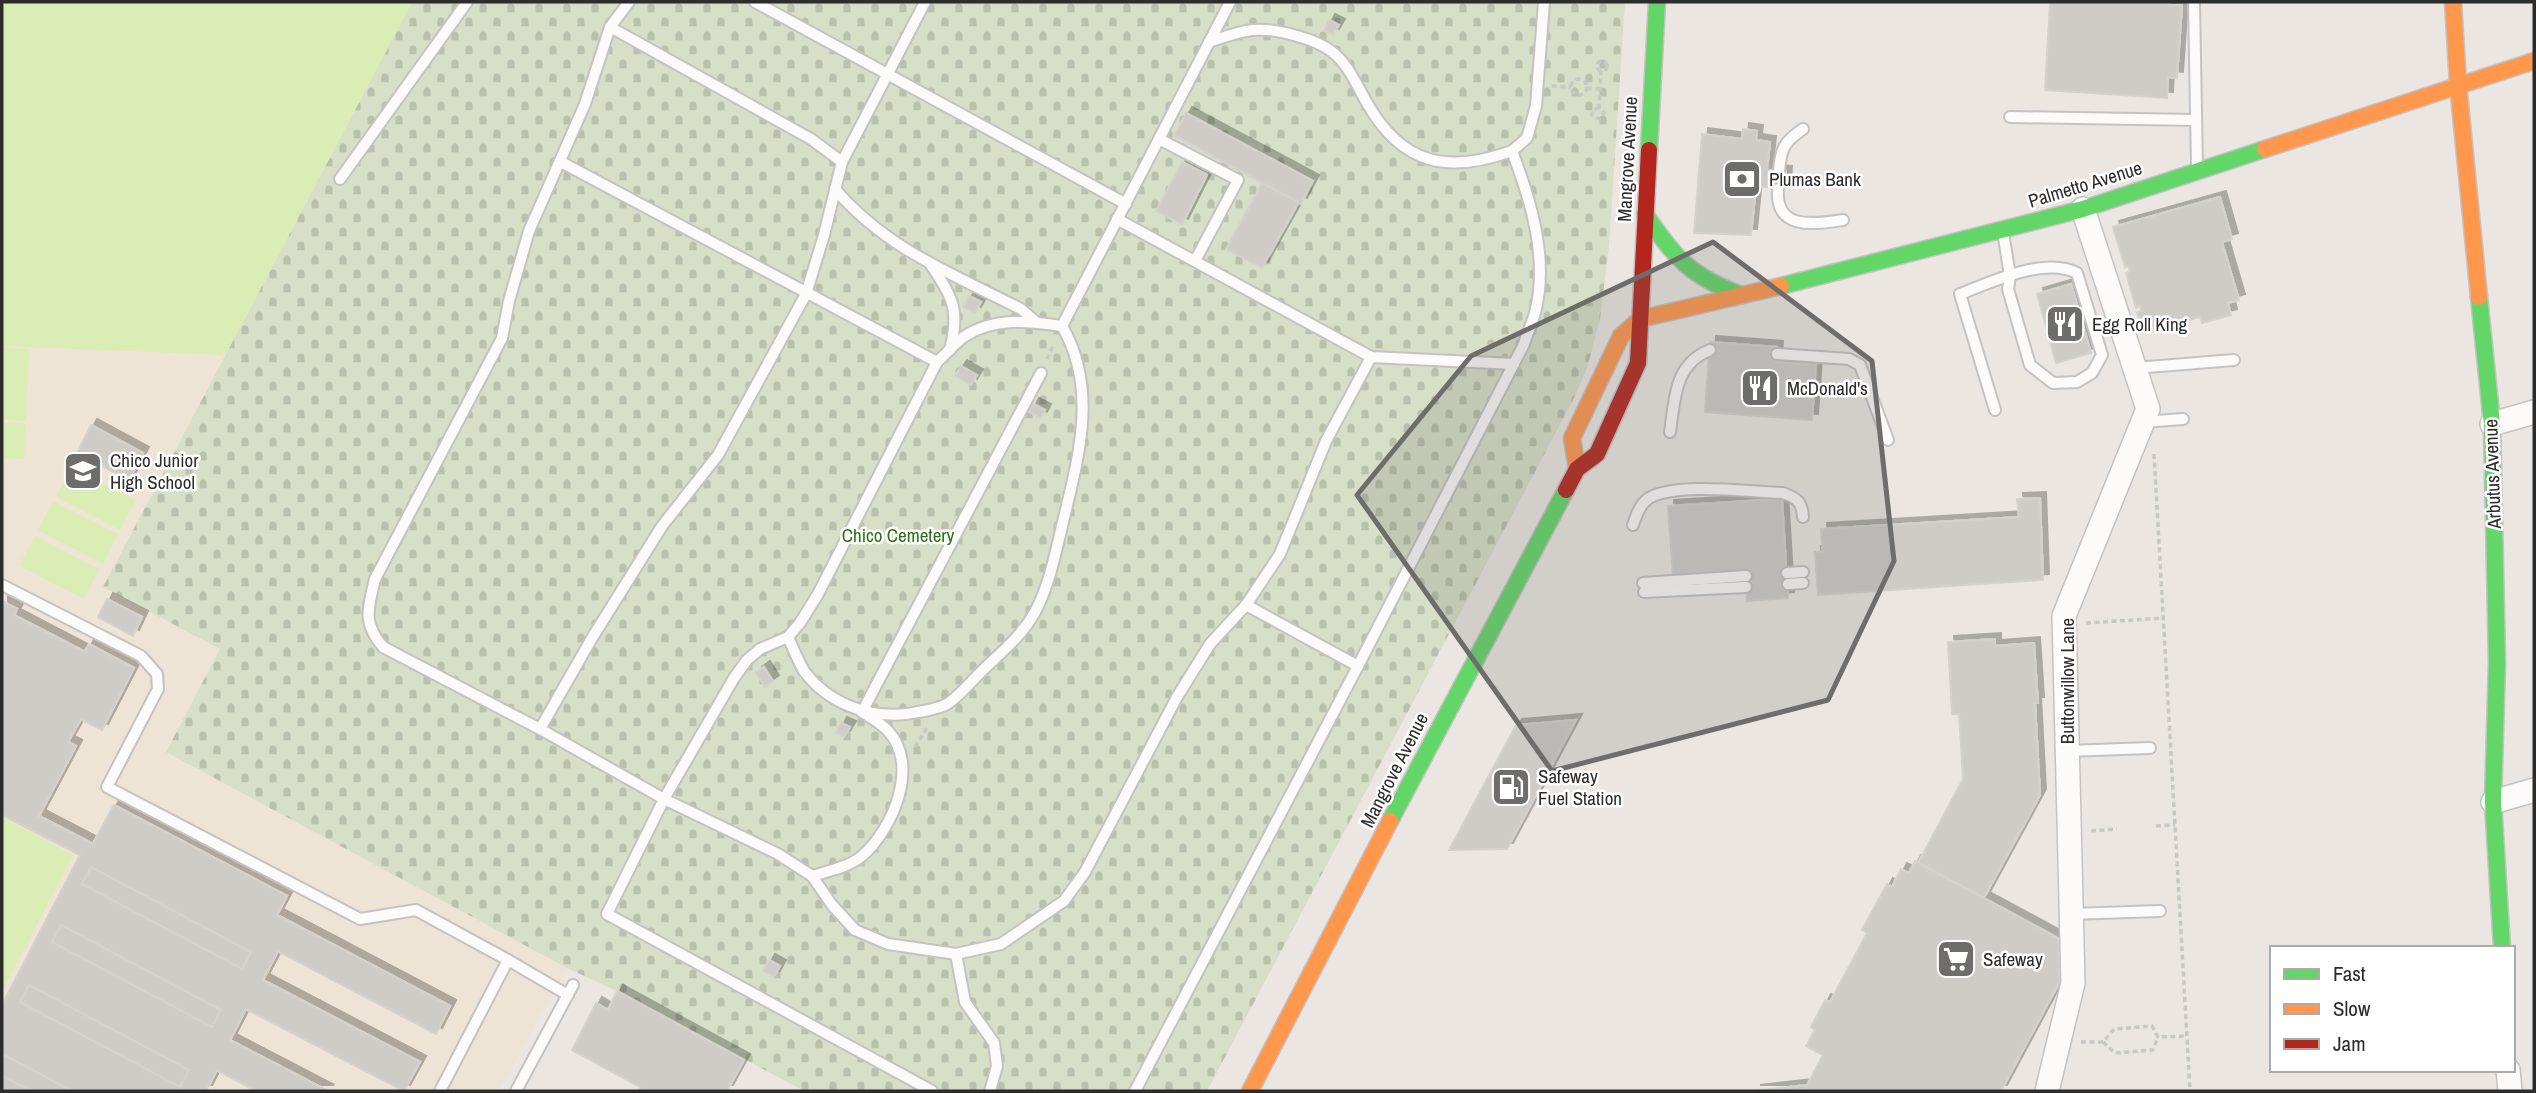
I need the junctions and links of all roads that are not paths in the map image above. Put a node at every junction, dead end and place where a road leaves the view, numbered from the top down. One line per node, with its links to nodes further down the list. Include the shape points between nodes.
1 (467, 2): 24 (lane)
2 (629, 2): 10 (lane)
3 (755, 2): 13 (lane)
4 (925, 2): 13 (lane)
5 (1230, 2): 11 (lane)
6 (1544, 2): 19 (lane, via 1536,106 1527,138)
7 (1657, 2): 29 (street, Mangrove Avenue)
8 (2194, 2): 16 (lane)
9 (2453, 2): 14 (street, Arbutus Avenue)
10 (610, 27): 20 (lane); 21 (lane, via 811,139)
11 (1209, 42): 18 (lane); 19 (lane, via 1269,28 1332,51 1353,75 1390,137 1416,156 1459,164)
12 (2534, 61): 14 (street, Palmetto Avenue)
13 (888, 74): 21 (lane); 27 (lane)
14 (2458, 84): 23 (street, Palmetto Avenue); 54 (street, Arbutus Avenue)
15 (2010, 117): 16 (lane)
16 (2196, 120): 23 (lane)
17 (1803, 129): 22 (lane, via 1788,139)
18 (1159, 139): 27 (lane); 33 (lane, via 1238,180)
19 (1512, 151): 47 (lane, via 1537,235 1540,277 1535,311)
20 (561, 162): 36 (lane); 69 (lane, via 529,232 502,338 375,579 367,611 370,632 383,647)
21 (842, 162): 25 (lane)
22 (1779, 171)
23 (2197, 171): 28 (street, Palmetto Avenue)
24 (340, 179)
25 (835, 189): 34 (lane, via 886,238); 36 (lane)
26 (1778, 189): 31 (lane, via 1779,208 1788,218 1807,224)
27 (1126, 204): 30 (lane)
28 (2083, 209): 32 (street, Palmetto Avenue); 48 (street, Buttonwillow Lane)
29 (1645, 215): 37 (street, via 1685,269 1710,285); 38 (street, Mangrove Avenue)
30 (1117, 219): 33 (lane); 40 (lane)
31 (1843, 220)
32 (2002, 229): 35 (lane); 37 (street, Palmetto Avenue)
33 (1195, 261): 44 (lane)
34 (929, 262): 39 (lane, via 1021,309); 41 (lane, via 954,308 956,327)
35 (2010, 276): 35 (lane, via 2056,266 2077,274 2102,355 2092,373 2077,382 2053,383 2030,365 2008,289); 50 (lane, via 1960,294)
36 (806, 294): 46 (lane); 69 (lane, via 718,455 662,526)
37 (1741, 296): 38 (street, Palmetto Avenue)
38 (1640, 319): 57 (street, Mangrove Avenue, via 1638,363 1629,387 1597,454); 57 (street, via 1621,336 1572,438)
39 (1036, 322): 40 (lane); 41 (lane, via 990,325 965,336)
40 (1062, 326): 68 (lane, via 1074,347 1082,382 1080,453 1047,585 1035,613 1016,639 947,704 892,715)
41 (950, 350): 46 (lane)
42 (1710, 350): 55 (lane, via 1686,365 1678,383)
43 (1777, 354): 56 (lane, via 1849,359 1860,365)
44 (1371, 357): 47 (lane); 65 (lane, via 1326,441 1280,554)
45 (2234, 360): 48 (lane)
46 (937, 362): 66 (lane, via 818,594)
47 (1514, 364): 67 (lane)
48 (2135, 368): 53 (street, Buttonwillow Lane, via 2148,409)
49 (1041, 373): 68 (lane)
50 (1995, 410)
51 (2534, 412): 54 (street)
52 (2183, 419): 53 (lane)
53 (2143, 422): 71 (street, Buttonwillow Lane, via 2064,616)
54 (2492, 424): 74 (street, Arbutus Avenue, via 2497,662)
55 (1670, 432)
56 (1888, 440)
57 (1577, 469): 87 (street, Mangrove Avenue)
58 (1803, 517): 59 (lane, via 1802,505 1783,493 1687,489 1647,499)
59 (1633, 525)
60 (1803, 578): 61 (lane)
61 (1787, 579)
62 (1746, 581): 64 (lane)
63 (2, 585): 80 (lane, via 141,656 157,674 158,689 107,787 360,919 416,910)
64 (1643, 587)
65 (1246, 605): 67 (lane); 79 (lane, via 1210,644 1177,697 1085,872 1064,901 1000,944)
66 (788, 637): 68 (lane, via 804,671 840,703); 73 (lane, via 747,660)
67 (1359, 666): 86 (lane)
68 (862, 712): 75 (lane, via 888,731 904,763 902,781 890,816 860,858)
69 (540, 729): 73 (lane)
70 (2150, 748): 71 (lane)
71 (2067, 751): 77 (street, Buttonwillow Lane)
72 (2534, 790): 74 (street)
73 (664, 799): 75 (lane); 84 (lane, via 607,914)
74 (2493, 802): 78 (street, Arbutus Avenue)
75 (812, 876): 79 (lane, via 855,930 888,944)
76 (2160, 911): 77 (lane)
77 (2071, 914): 88 (street, Buttonwillow Lane, via 2073,982)
78 (2502, 946)
79 (956, 954): 85 (lane, via 965,1002 994,1043 997,1066)
80 (508, 960): 82 (lane); 83 (lane, via 570,990)
81 (2508, 1072): 89 (street)
82 (440, 1091)
83 (516, 1091)
84 (932, 1091)
85 (990, 1091)
86 (1136, 1091)
87 (1250, 1091)
88 (2046, 1091)
89 (2510, 1091)

